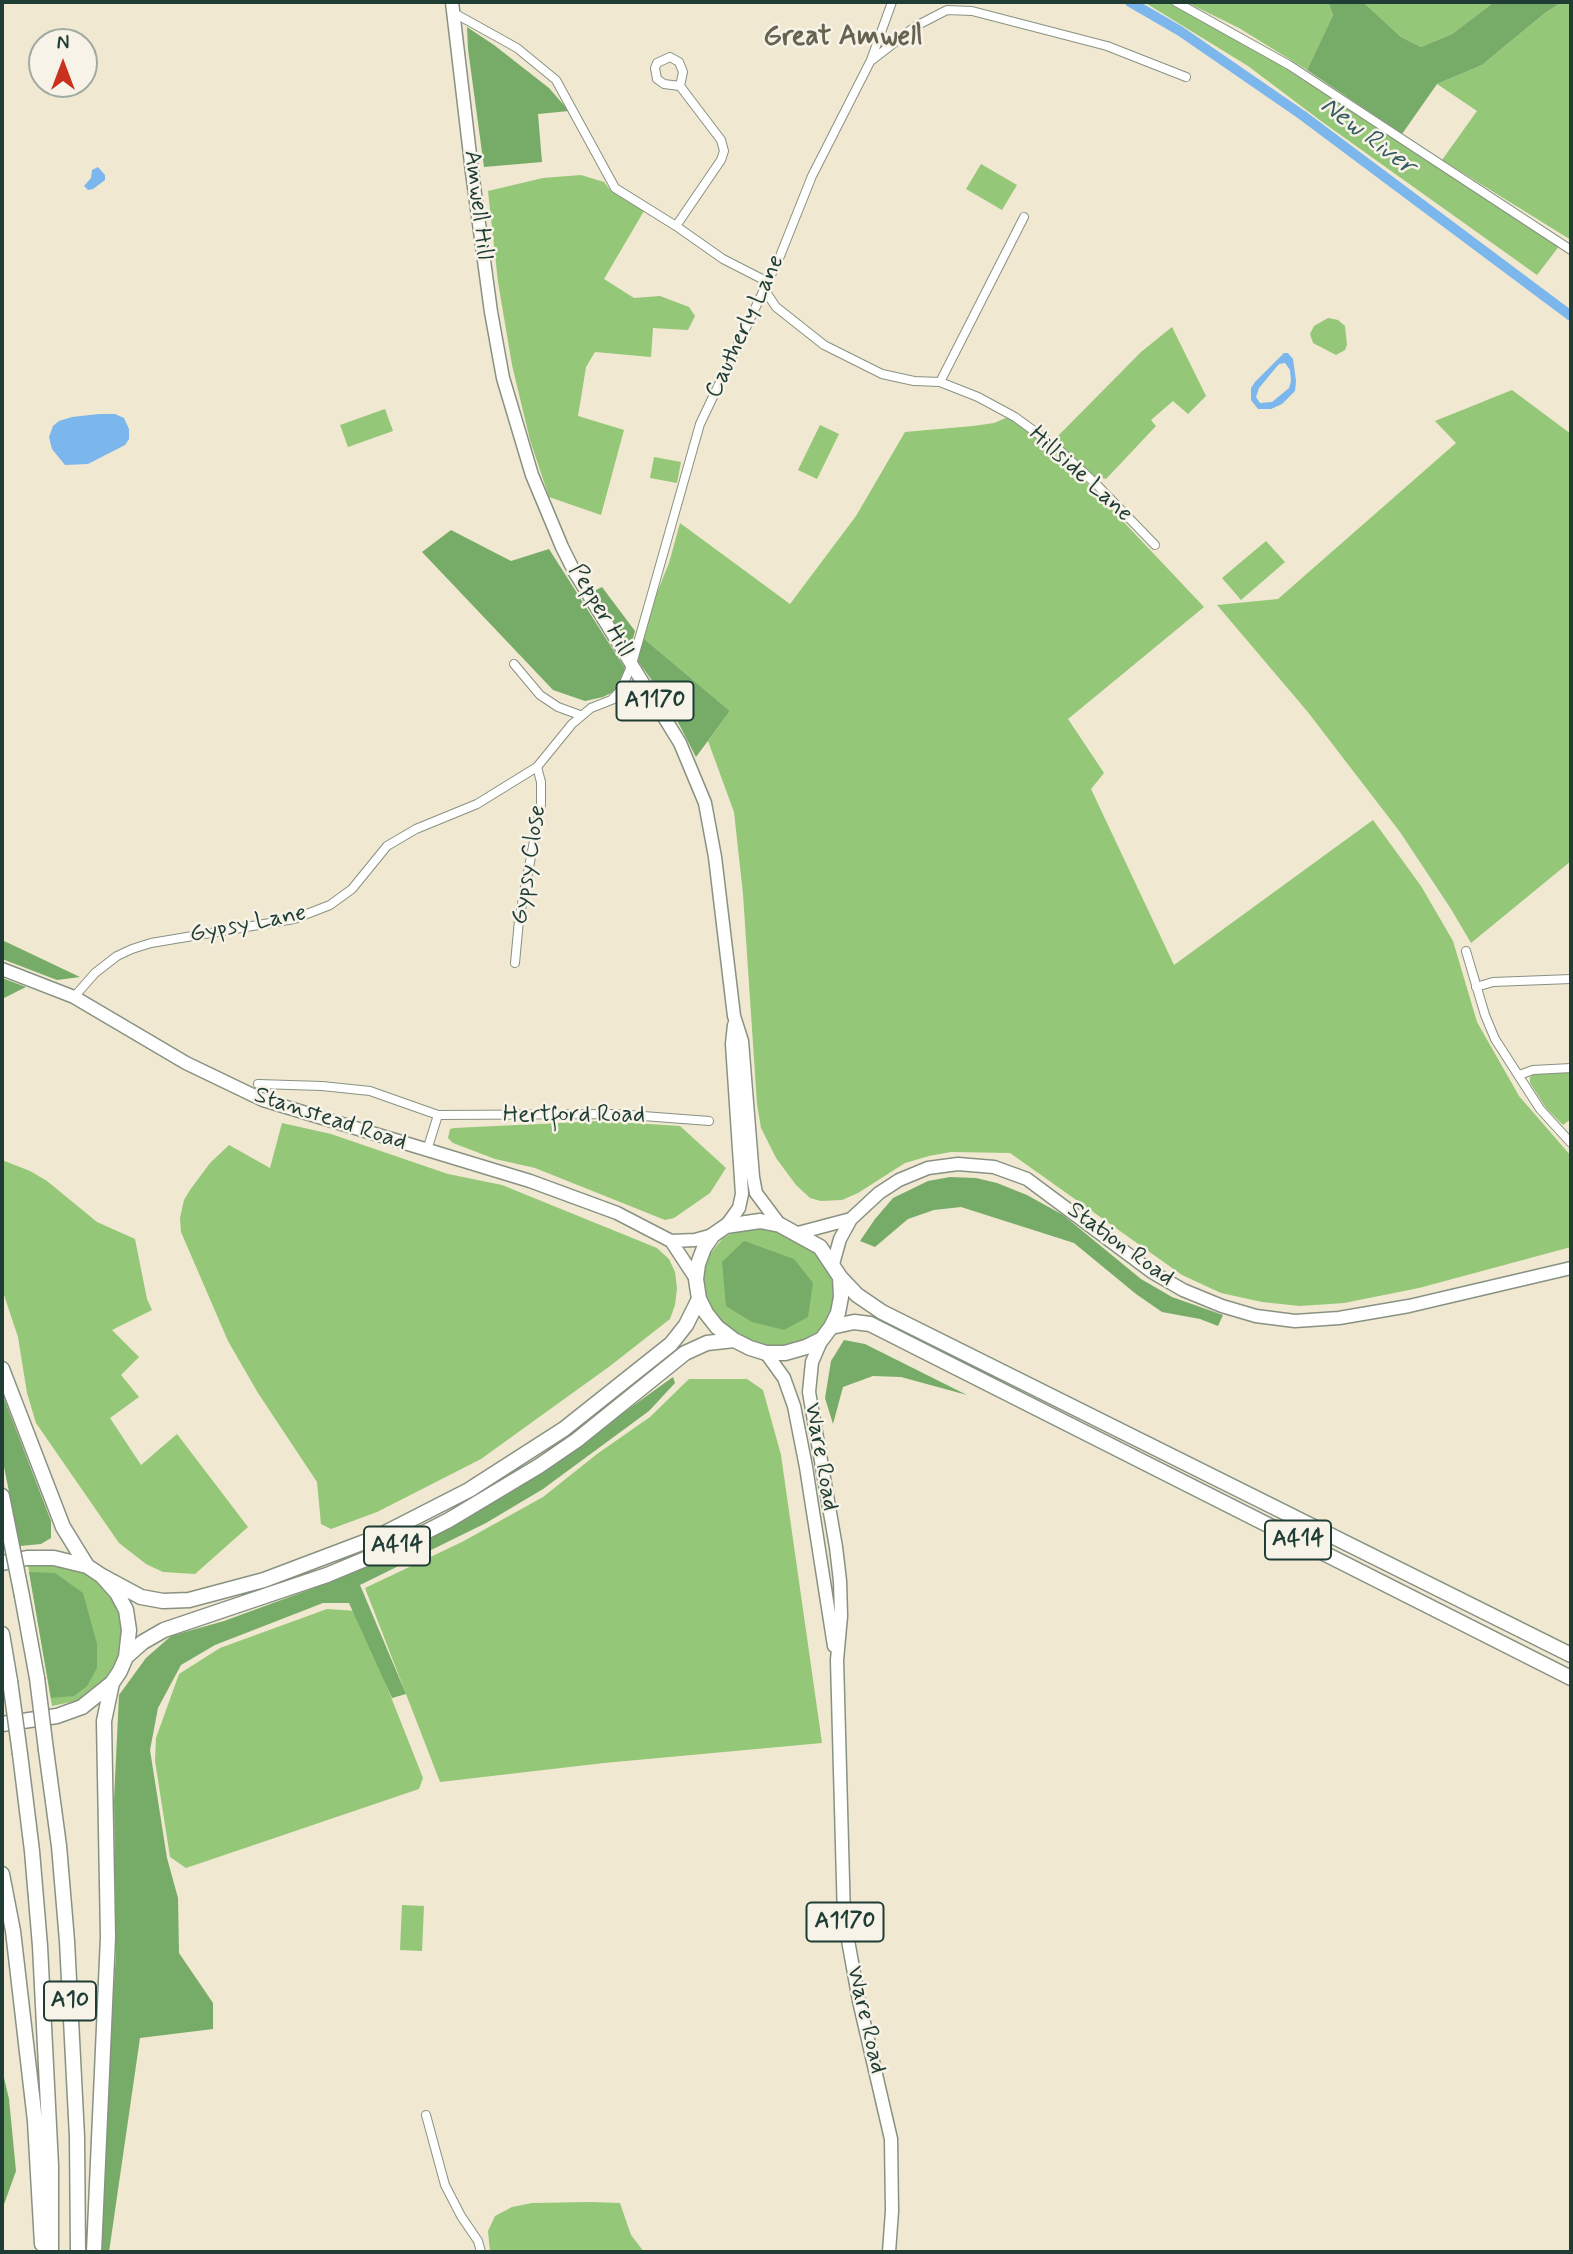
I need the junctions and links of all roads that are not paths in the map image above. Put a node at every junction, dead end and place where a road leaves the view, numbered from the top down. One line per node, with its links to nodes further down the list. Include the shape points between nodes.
1 (892, 2): 4 (street, Cautherly Lane)
2 (1176, 2): 9 (street, via 1289,65)
3 (453, 7): 8 (street, via 517,48 556,80 615,188); 14 (main road, Amwell Hill / A1170, via 491,312)
4 (871, 60): 5 (street, via 916,26 947,10 972,11 1107,46); 10 (street, Cautherly Lane, via 812,176)
5 (1186, 77)
6 (680, 86): 8 (street, via 721,139 724,150)
7 (1024, 217): 13 (street)
8 (676, 226): 10 (street)
9 (1571, 250)
10 (766, 285): 11 (street, Cautherly Lane); 12 (street, Hillside Lane)
11 (755, 307): 12 (street); 17 (street, Cautherly Lane, via 700,424)
12 (776, 307): 13 (street, Hillside Lane, via 824,345 882,374)
13 (940, 382): 15 (street, Hillside Lane, via 1001,408 1056,447)
14 (511, 407): 17 (main road, Pepper Hill / A1170, via 532,475 562,547)
15 (1155, 545)
16 (514, 664): 20 (street, via 540,695)
17 (632, 664): 18 (main road, Pepper Hill / A1170); 19 (street)
18 (648, 689): 19 (street, Gypsy Lane); 28 (main road, Pepper Hill / A1170, via 680,743 705,803)
19 (613, 698): 20 (street, Gypsy Lane)
20 (580, 715): 21 (street, Gypsy Lane)
21 (537, 767): 23 (street, Gypsy Close, via 541,804); 27 (street, Gypsy Lane, via 486,799 387,846 352,889 330,905 294,919 132,949 95,973)
22 (1466, 951): 26 (street)
23 (515, 963)
24 (2, 969): 27 (main road, Stanstead Road)
25 (1571, 979): 26 (street, via 1493,982)
26 (1476, 987): 30 (street, via 1495,1039)
27 (74, 997): 35 (main road, Stanstead Road, via 240,1091)
28 (734, 1016): 37 (main road, Pepper Hill / A1170, via 742,1041 755,1193); 38 (main road, Pepper Hill / A1170, via 742,1194 739,1208)
29 (1571, 1068): 30 (street)
30 (1519, 1075): 34 (street, via 1541,1108)
31 (258, 1084): 32 (street, Hertford Road, via 370,1091)
32 (438, 1115): 33 (street, Hertford Road, via 617,1114); 35 (street)
33 (709, 1121)
34 (1569, 1136)
35 (427, 1150): 41 (main road, Stanstead Road, via 576,1197)
36 (852, 1219): 39 (main road, Station Road); 42 (main road, Station Road, via 889,1186 928,1168 958,1164 994,1167 1027,1179 1115,1246 1183,1290 1256,1316 1295,1321 1409,1306); 43 (main road, Station Road, via 840,1239)
37 (780, 1225): 38 (highway, via 760,1221); 39 (highway)
38 (726, 1226): 40 (highway)
39 (798, 1233): 43 (highway, via 820,1247)
40 (713, 1235): 41 (main road); 44 (highway, via 704,1248)
41 (671, 1241): 44 (main road, Stanstead Road)
42 (1571, 1268)
43 (836, 1271): 46 (highway, via 841,1297); 55 (highway, A414, via 857,1295 882,1312)
44 (696, 1279): 45 (highway)
45 (699, 1299): 47 (highway, via 717,1327); 53 (highway, A414, via 671,1344 564,1429 469,1490 397,1527 289,1572 189,1600 141,1597)
46 (826, 1333): 48 (highway, via 806,1348); 57 (main road, Ware Road / A1170, via 812,1363 809,1392 839,1570 841,1616); 58 (highway, A414, via 854,1322 870,1324)
47 (734, 1340): 48 (highway); 56 (highway, A414, via 707,1343 685,1353 577,1440 449,1520 327,1575 164,1630)
48 (766, 1353): 57 (main road, Ware Road / A1170, via 784,1378 794,1406)
49 (2, 1369): 52 (highway, via 63,1527)
50 (2, 1496): 65 (highway, A10, bridge, via 37,1678 59,1846 68,1941)
51 (2, 1563): 52 (highway, via 54,1558)
52 (87, 1566): 53 (highway)
53 (102, 1576): 56 (highway, via 126,1610)
54 (2, 1634): 64 (highway, A10, bridge, via 40,1946)
55 (1571, 1655)
56 (126, 1657): 59 (highway)
57 (836, 1660): 68 (main road, Ware Road / A1170, via 844,1918 891,2139)
58 (1571, 1678)
59 (112, 1683): 60 (highway, via 82,1707 57,1716); 66 (highway, via 104,1721 108,1937)
60 (2, 1724)
61 (2, 1874): 63 (highway, via 35,2121)
62 (426, 2115): 67 (street, via 450,2197)
63 (43, 2252)
64 (51, 2252)
65 (78, 2252)
66 (94, 2252)
67 (481, 2252)
68 (889, 2252)

